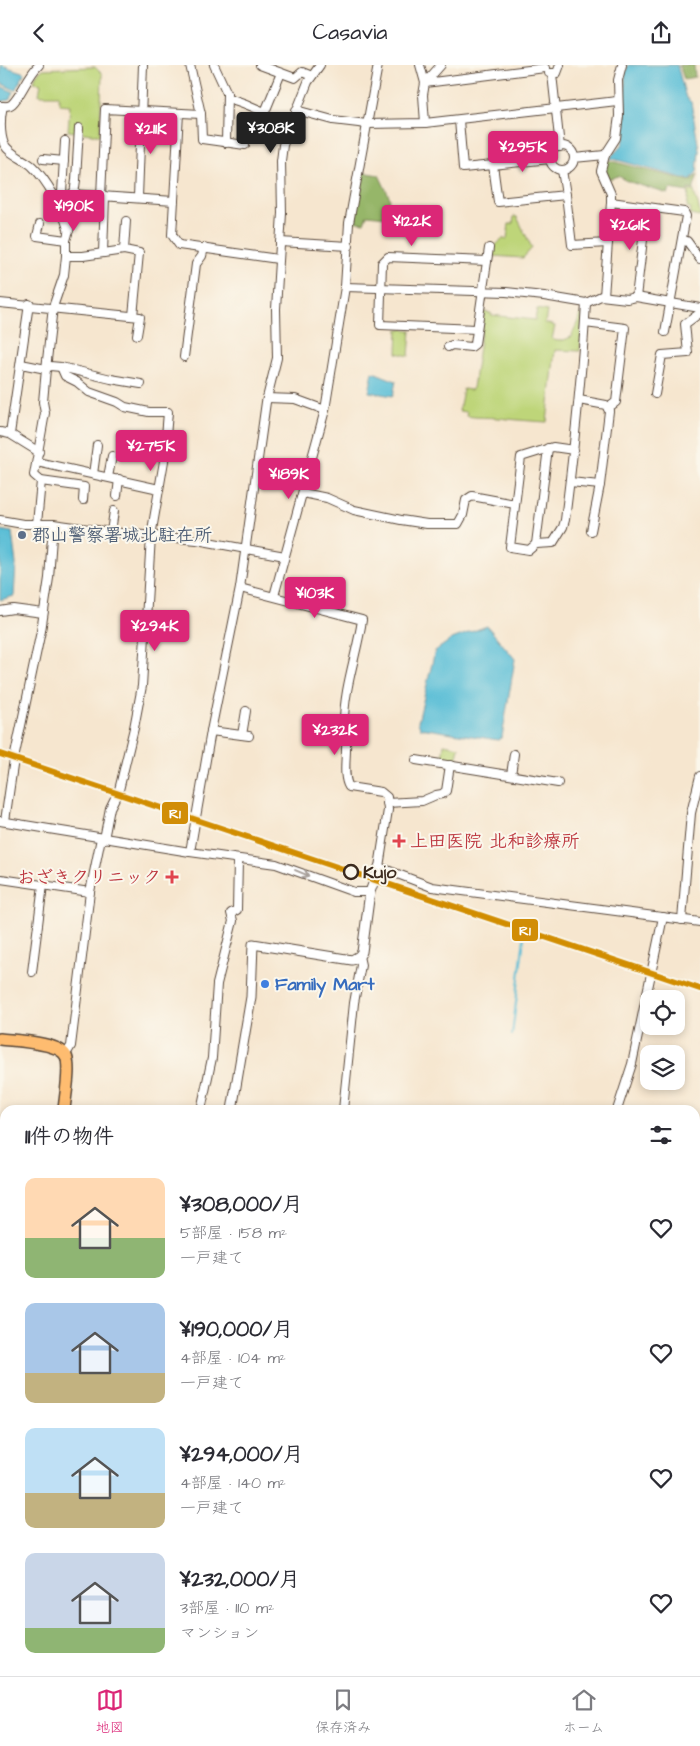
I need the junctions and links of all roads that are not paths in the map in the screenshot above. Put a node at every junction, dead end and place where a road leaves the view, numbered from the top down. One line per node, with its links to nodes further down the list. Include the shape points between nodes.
1 (39, 65): 19 (street, via 12,103)
2 (143, 65): 22 (street)
3 (190, 65): 24 (street)
4 (214, 65): 17 (street)
5 (262, 65): 13 (street)
6 (320, 65): 15 (street)
7 (378, 65): 27 (street)
8 (420, 65): 16 (street)
9 (440, 65): 16 (street)
10 (560, 65): 14 (street, via 559,71)
11 (622, 65): 18 (street)
12 (545, 66): 14 (street); 16 (street)
13 (281, 73): 15 (street, via 295,78 302,72); 17 (street, via 265,113)
14 (552, 74): 20 (street)
15 (312, 76): 21 (street)
16 (425, 83): 26 (street)
17 (227, 98): 30 (street)
18 (617, 101): 20 (street); 33 (street, via 616,138)
19 (1, 106): 49 (street, via 3,143 39,174)
20 (556, 109): 25 (street); 32 (street)
21 (296, 110): 27 (street, via 333,120); 52 (street, via 283,145 281,161)
22 (142, 111): 23 (street); 42 (street, via 105,109); 43 (street)
23 (179, 113): 24 (street); 44 (street)
24 (200, 114): 30 (street, via 202,139)
25 (459, 120): 26 (street); 38 (street, via 463,168)
26 (425, 123): 27 (street)
27 (367, 124): 54 (street, via 349,223)
28 (79, 128): 40 (street)
29 (65, 141): 37 (street)
30 (226, 143): 31 (street)
31 (246, 145)
32 (560, 147): 34 (street, via 570,150); 36 (street, via 552,152)
33 (605, 155): 34 (street); 45 (street, via 601,171 611,194)
34 (574, 157): 39 (street, via 571,166)
35 (43, 159): 37 (street)
36 (550, 159): 38 (street); 39 (street, via 555,168)
37 (64, 161): 40 (street, via 58,193)
38 (493, 165): 41 (street, via 498,202)
39 (562, 170): 41 (street)
40 (74, 194): 42 (street); 49 (street)
41 (566, 195): 53 (street, via 572,245)
42 (103, 196): 43 (street); 58 (street)
43 (138, 197): 44 (street)
44 (174, 201): 55 (street, via 172,235 180,245)
45 (611, 203): 46 (street); 53 (street)
46 (647, 207): 51 (street, via 684,212); 67 (street)
47 (126, 221): 57 (street)
48 (40, 224): 50 (street, via 37,236)
49 (69, 231): 50 (street)
50 (66, 240): 59 (street)
51 (682, 241): 61 (street, via 687,241); 70 (street)
52 (280, 242): 54 (street); 60 (street)
53 (608, 243): 66 (street)
54 (349, 246): 63 (street)
55 (204, 248): 60 (street); 81 (street, via 196,265)
56 (489, 248): 62 (street)
57 (124, 250): 58 (street); 75 (street, via 139,253)
58 (102, 253): 59 (street)
59 (66, 256): 72 (street)
60 (278, 259): 87 (street, via 278,348)
61 (700, 259)
62 (487, 261): 64 (street, via 388,257 382,263); 65 (street)
63 (345, 287): 64 (street); 90 (street)
64 (381, 289): 65 (street); 77 (street, via 380,325)
65 (483, 292): 69 (street, via 524,293); 77 (street)
66 (604, 296): 67 (street); 69 (street)
67 (636, 297): 70 (street)
68 (0, 303): 71 (street)
69 (586, 303): 76 (street)
70 (671, 303): 73 (street); 78 (street)
71 (28, 304): 72 (street); 82 (street)
72 (54, 307): 75 (street); 84 (street)
73 (700, 308)
74 (700, 313): 86 (street, via 685,324 688,353 662,355)
75 (133, 316): 79 (street, via 140,317)
76 (585, 323): 88 (street); 89 (street, via 625,328 616,402)
77 (477, 329): 80 (street, via 475,344 471,347)
78 (665, 332)
79 (137, 335)
80 (448, 347)
81 (184, 357)
82 (21, 364): 84 (street); 92 (street)
83 (61, 367): 84 (street); 85 (street); 105 (street, via 65,376 89,392 125,407 168,412)
84 (46, 369): 96 (street, via 45,413)
85 (141, 384)
86 (656, 394)
87 (267, 398): 90 (street, via 295,399); 118 (street)
88 (580, 399): 89 (street); 95 (street)
89 (608, 408): 104 (street)
90 (325, 410): 106 (street)
91 (0, 432): 92 (street)
92 (10, 434): 96 (street)
93 (97, 445): 99 (street)
94 (548, 448): 95 (street); 109 (street, via 521,457); 117 (street)
95 (574, 450): 103 (street)
96 (39, 453): 98 (street)
97 (112, 456): 100 (street)
98 (37, 462): 99 (street); 102 (street, via 34,475)
99 (93, 474): 100 (street)
100 (108, 477): 101 (street)
101 (119, 479): 105 (street); 107 (street)
102 (41, 481): 108 (street, via 84,487); 113 (street)
103 (570, 482): 104 (street); 117 (street, via 565,520 555,541)
104 (600, 485): 114 (street)
105 (159, 489): 116 (street)
106 (303, 493): 109 (street, via 327,498 354,510 427,524 458,524 466,500 472,496); 119 (street)
107 (117, 496)
108 (83, 500)
109 (516, 504): 117 (street, via 510,547 529,550)
110 (114, 511): 115 (street)
111 (0, 520): 113 (street)
112 (53, 524): 113 (street); 115 (street); 123 (street)
113 (37, 525)
114 (591, 531)
115 (111, 532): 116 (street)
116 (151, 537): 118 (street, via 197,540); 135 (street, via 142,686 119,790 110,808)
117 (536, 543)
118 (245, 550): 119 (street); 120 (street)
119 (285, 556): 121 (street)
120 (240, 588): 121 (street); 125 (street)
121 (274, 596): 133 (street, via 362,620 344,723 347,782 349,787 381,792 387,797)
122 (0, 611): 123 (street, via 13,609)
123 (43, 613): 134 (street)
124 (246, 711): 125 (street, via 246,736)
125 (210, 731): 136 (street)
126 (514, 754): 129 (street)
127 (416, 760): 128 (street)
128 (450, 765): 129 (street); 133 (street, via 446,791 442,794 422,801)
129 (511, 775): 131 (street)
130 (700, 776): 132 (street)
131 (558, 783)
132 (697, 795): 145 (street, via 689,836)
133 (387, 803): 138 (street)
134 (2, 821): 135 (street)
135 (102, 839): 136 (street); 142 (street)
136 (190, 852): 137 (street)
137 (238, 859): 143 (street, one-way to 143, via 284,866 354,892); 152 (street, via 237,910 231,913 233,921 217,984 212,1058)
138 (379, 867): 143 (street); 144 (street, via 432,887)
139 (0, 879): 140 (street); 141 (street)
140 (0, 883)
141 (43, 885): 142 (street); 148 (street)
142 (90, 892): 150 (street, via 71,1046)
143 (370, 892): 147 (street)
144 (663, 917): 145 (street); 155 (street, via 632,1064)
145 (682, 920): 146 (street)
146 (700, 922)
147 (359, 956): 153 (street, via 352,960 253,944 251,997); 154 (street, via 361,965)
148 (32, 972)
149 (0, 1039): 150 (main road, via 59,1048)
150 (66, 1055): 151 (main road)
151 (64, 1105)
152 (201, 1105)
153 (233, 1105)
154 (344, 1105)
155 (620, 1105)

